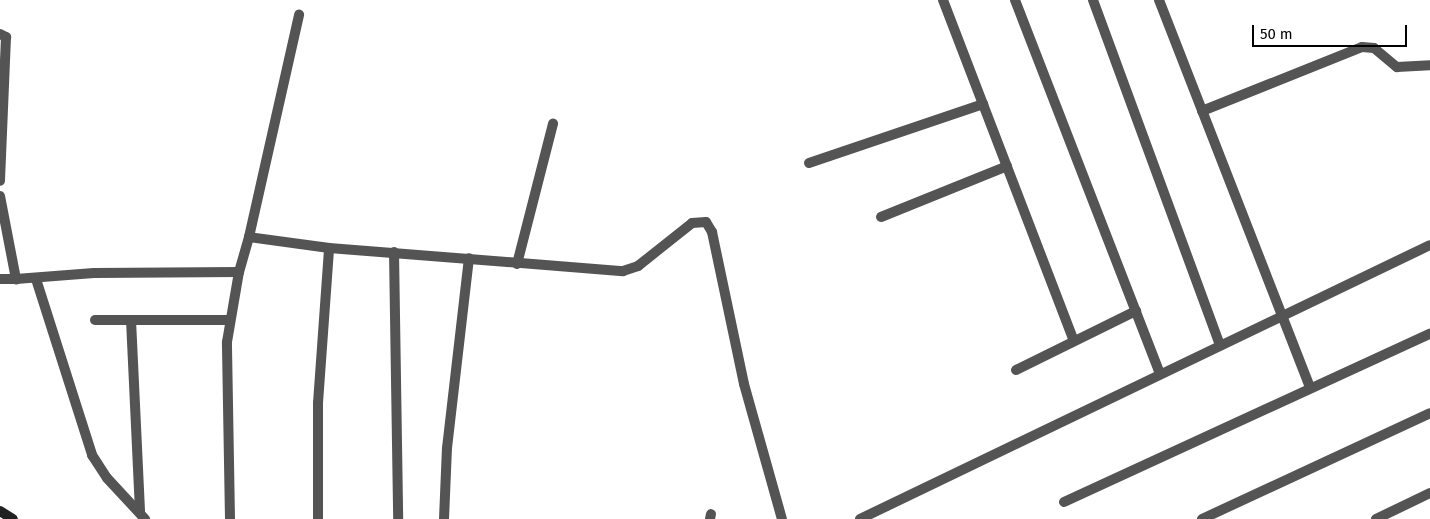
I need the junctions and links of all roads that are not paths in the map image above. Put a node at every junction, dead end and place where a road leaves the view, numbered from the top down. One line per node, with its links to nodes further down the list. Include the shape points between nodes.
1 (943, 0): 8 (street)
2 (1015, 0): 27 (street)
3 (1093, 0): 34 (street)
4 (1159, 0): 10 (street)
5 (299, 15): 17 (street)
6 (0, 34): 9 (street, via 6,37)
7 (1430, 65): 10 (street, via 1397,66 1374,48 1362,48)
8 (983, 104): 12 (street); 13 (street)
9 (1, 106): 14 (street)
10 (1202, 111): 28 (street)
11 (553, 124): 22 (street)
12 (809, 163)
13 (1007, 166): 16 (street); 33 (street)
14 (0, 181)
15 (0, 196): 25 (street)
16 (881, 217)
17 (249, 236): 19 (street); 23 (street)
18 (1430, 245): 28 (street)
19 (329, 248): 20 (street); 45 (street, via 318,403)
20 (394, 252): 21 (street); 46 (street)
21 (469, 258): 22 (street); 47 (street, via 446,448)
22 (517, 264): 48 (street, via 630,269 692,223 703,221 709,225 744,384)
23 (239, 272): 26 (street, via 94,273); 31 (street)
24 (0, 279): 25 (street)
25 (16, 279): 26 (street)
26 (36, 279): 42 (street, via 92,455 107,478)
27 (1136, 311): 33 (street); 36 (street)
28 (1281, 315): 34 (street); 37 (street)
29 (95, 320): 30 (street)
30 (131, 320): 31 (street); 42 (street)
31 (230, 320): 44 (street, via 227,355)
32 (1430, 334): 37 (street)
33 (1074, 341): 35 (street)
34 (1220, 344): 36 (street)
35 (1016, 370)
36 (1160, 374): 49 (street)
37 (1310, 388): 40 (street)
38 (1430, 413): 50 (street)
39 (1430, 493): 51 (street)
40 (1064, 502)
41 (0, 511): 43 (street)
42 (143, 515)
43 (13, 519)
44 (230, 519)
45 (318, 519)
46 (398, 519)
47 (444, 519)
48 (782, 519)
49 (860, 519)
50 (1202, 519)
51 (1376, 519)

